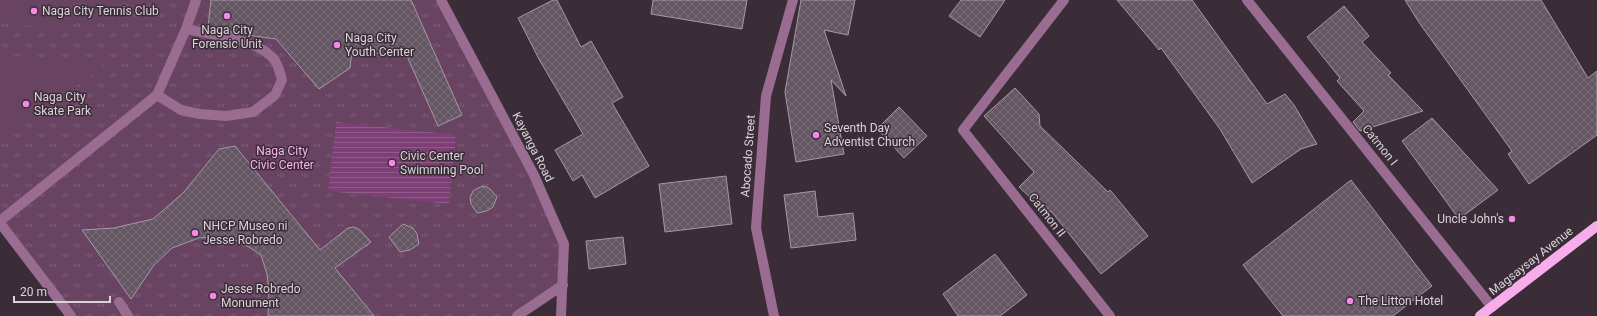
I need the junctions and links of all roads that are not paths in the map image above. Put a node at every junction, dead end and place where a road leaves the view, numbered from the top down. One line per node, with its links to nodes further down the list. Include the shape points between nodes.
1 (196, 0): 6 (street)
2 (442, 0): 10 (street, Kayanga Road, via 534,176 564,244)
3 (793, 0): 17 (street, Abocado Street, via 766,96 756,228)
4 (1064, 0): 18 (street, Catmon II, via 964,130)
5 (1247, 0): 12 (street, Catmon I)
6 (186, 29): 7 (street); 7 (street, via 245,42 259,48 273,58 282,80 275,94 252,112 226,116 181,110)
7 (158, 95): 8 (street)
8 (0, 222): 13 (street)
9 (1597, 226): 12 (main road, Magsaysay Avenue)
10 (562, 285): 15 (street); 16 (street, Kayanga Road)
11 (118, 302): 14 (street)
12 (1492, 307): 19 (main road, Magsaysay Avenue)
13 (71, 316)
14 (128, 316)
15 (517, 316)
16 (561, 316)
17 (774, 316)
18 (1110, 316)
19 (1480, 316)

